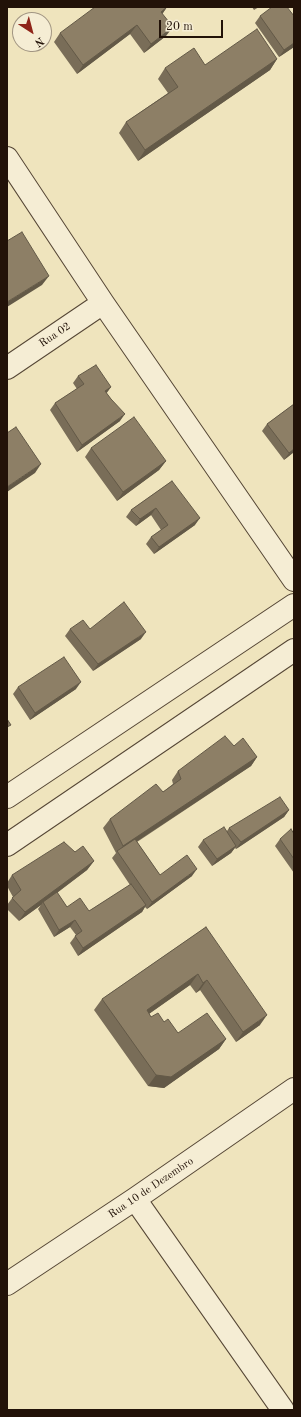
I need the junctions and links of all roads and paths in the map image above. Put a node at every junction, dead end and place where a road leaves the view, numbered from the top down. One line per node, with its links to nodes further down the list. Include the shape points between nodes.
1 (7, 158): 2 (street)
2 (102, 303): 3 (street, Rua 02); 4 (street)
3 (7, 368)
4 (294, 580)
5 (294, 605): 7 (street)
6 (294, 650): 8 (street)
7 (7, 797)
8 (7, 845)
9 (294, 1089): 10 (street, Rua 10 de Dezembro)
10 (135, 1199): 11 (street, Rua 10 de Dezembro); 12 (street)
11 (7, 1284)
12 (283, 1410)

